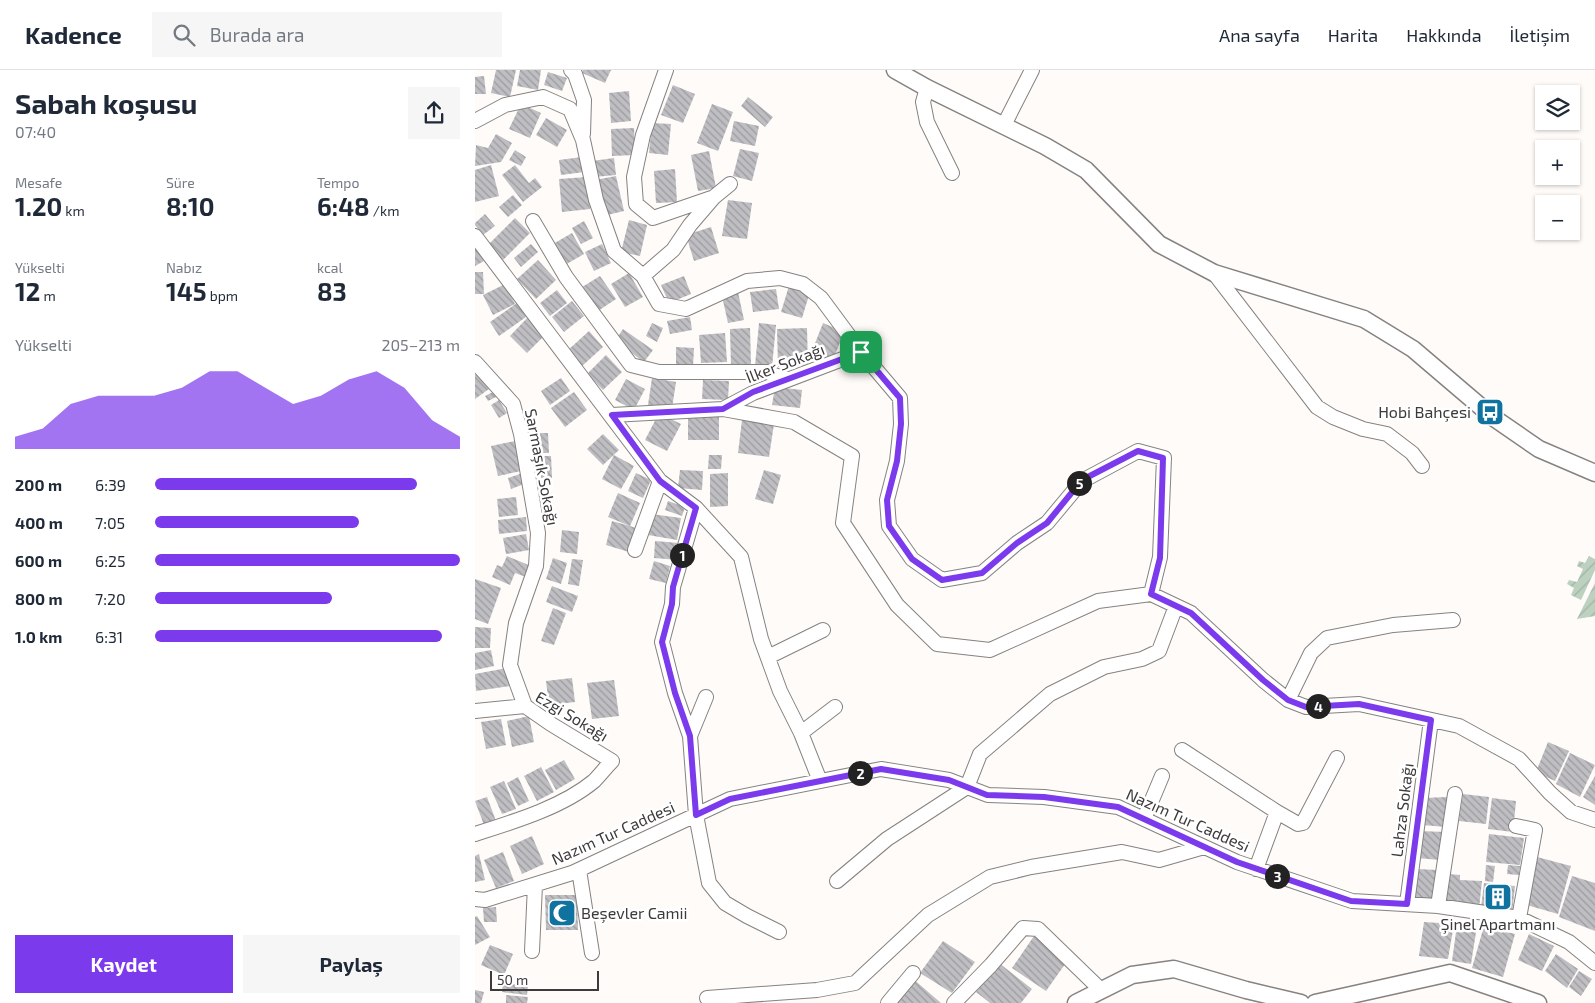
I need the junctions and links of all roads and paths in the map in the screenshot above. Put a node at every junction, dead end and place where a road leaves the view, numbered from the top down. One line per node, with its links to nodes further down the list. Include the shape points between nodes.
1 (571, 70): 8 (street, via 584,100)
2 (666, 70): 11 (street, via 643,135 634,177 636,204 653,218)
3 (895, 70): 5 (street)
4 (1032, 70): 7 (street)
5 (920, 79): 7 (street); 9 (street, via 927,122)
6 (475, 120): 8 (street, via 505,105 543,97 570,109)
7 (1004, 125): 14 (street, via 1086,170 1159,244)
8 (583, 140): 15 (street, via 596,200 615,251)
9 (952, 173)
10 (730, 184): 11 (street)
11 (714, 197): 15 (street, via 673,250)
12 (533, 221): 18 (street, via 566,277 631,365 659,372 767,372)
13 (475, 236): 20 (street)
14 (1214, 273): 21 (street, via 1317,408 1363,429 1387,434 1413,453); 22 (street, via 1364,319 1413,348 1494,418 1539,449)
15 (643, 276): 16 (street, via 659,304 686,310 747,281 780,278 803,284 821,298)
16 (861, 352): 18 (street, İlker Sokağı); 26 (street, via 900,398 897,461 887,500 889,526 912,559 942,580 982,573 1047,523 1082,480 1138,451 1163,458 1160,558)
17 (475, 362): 33 (street, Sarmaşık Sokağı, via 513,404 537,533 536,566 515,623 510,665)
18 (787, 380): 19 (street, İlker Sokağı, via 753,392)
19 (723, 409): 20 (street); 26 (street, via 794,422 852,456 843,523 897,605 937,644 990,650 1098,601)
20 (612, 415): 23 (street)
21 (1422, 466)
22 (1595, 473)
23 (660, 481): 24 (street); 25 (street)
24 (696, 508): 30 (street, via 741,557); 38 (street, via 673,587 662,642)
25 (635, 550)
26 (1151, 594): 27 (street)
27 (1176, 606): 32 (street, via 1191,613); 43 (street, via 1159,651 1142,659 1104,667 1050,694 980,754)
28 (1453, 620): 32 (street, via 1393,624 1327,638 1311,653)
29 (823, 630): 30 (street)
30 (768, 657): 37 (street, via 780,691)
31 (706, 697): 38 (street)
32 (1288, 700): 36 (street, via 1306,707 1359,704)
33 (525, 706): 35 (street, Ezgi Sokağı); 50 (street, Ezgi Sokağı, via 612,761 594,780 569,798)
34 (835, 707): 37 (street)
35 (475, 712)
36 (1431, 720): 48 (street, via 1459,726 1519,759 1571,812); 57 (street, Lahza Sokağı)
37 (801, 733): 42 (street)
38 (690, 736): 46 (street)
39 (1182, 750): 45 (street)
40 (1337, 758): 45 (street, via 1303,823 1297,824)
41 (1162, 776): 47 (street)
42 (820, 781): 43 (street, Nazım Tur Caddesi, via 881,769 949,780); 46 (street, Nazım Tur Caddesi, via 730,799)
43 (967, 787): 47 (street, Nazım Tur Caddesi, via 987,795 1044,797 1118,807); 54 (street, via 887,839)
44 (1455, 794): 58 (street)
45 (1277, 812): 52 (street)
46 (696, 815): 53 (street, Nazım Tur Caddesi); 60 (street, via 709,883 725,903)
47 (1144, 819): 51 (street, Nazım Tur Caddesi)
48 (1595, 820)
49 (1517, 826): 59 (street, via 1535,830)
50 (475, 834)
51 (1204, 847): 52 (street, Nazım Tur Caddesi); 66 (street, via 1159,860 1122,852 990,877 928,915 855,983 817,990)
52 (1257, 869): 57 (street, Nazım Tur Caddesi, via 1351,901)
53 (579, 870): 55 (street, Nazım Tur Caddesi); 62 (street)
54 (837, 881)
55 (535, 885): 56 (street, Nazım Tur Caddesi, via 485,900); 61 (street)
56 (475, 899)
57 (1407, 904): 58 (street, Nazım Tur Caddesi)
58 (1438, 906): 59 (street, Nazım Tur Caddesi)
59 (1519, 918): 63 (street, Nazım Tur Caddesi)
60 (779, 932)
61 (532, 951)
62 (592, 953)
63 (1593, 956)
64 (913, 973): 67 (street)
65 (1101, 990): 68 (street, via 1038,929 1023,928); 69 (street); 70 (street, via 1132,975 1174,969)
66 (707, 998)
67 (888, 1003)
68 (954, 1003)
69 (1076, 1003)
70 (1301, 1003)
71 (1315, 1003): 72 (street, via 1450,973)
72 (1538, 1003)

